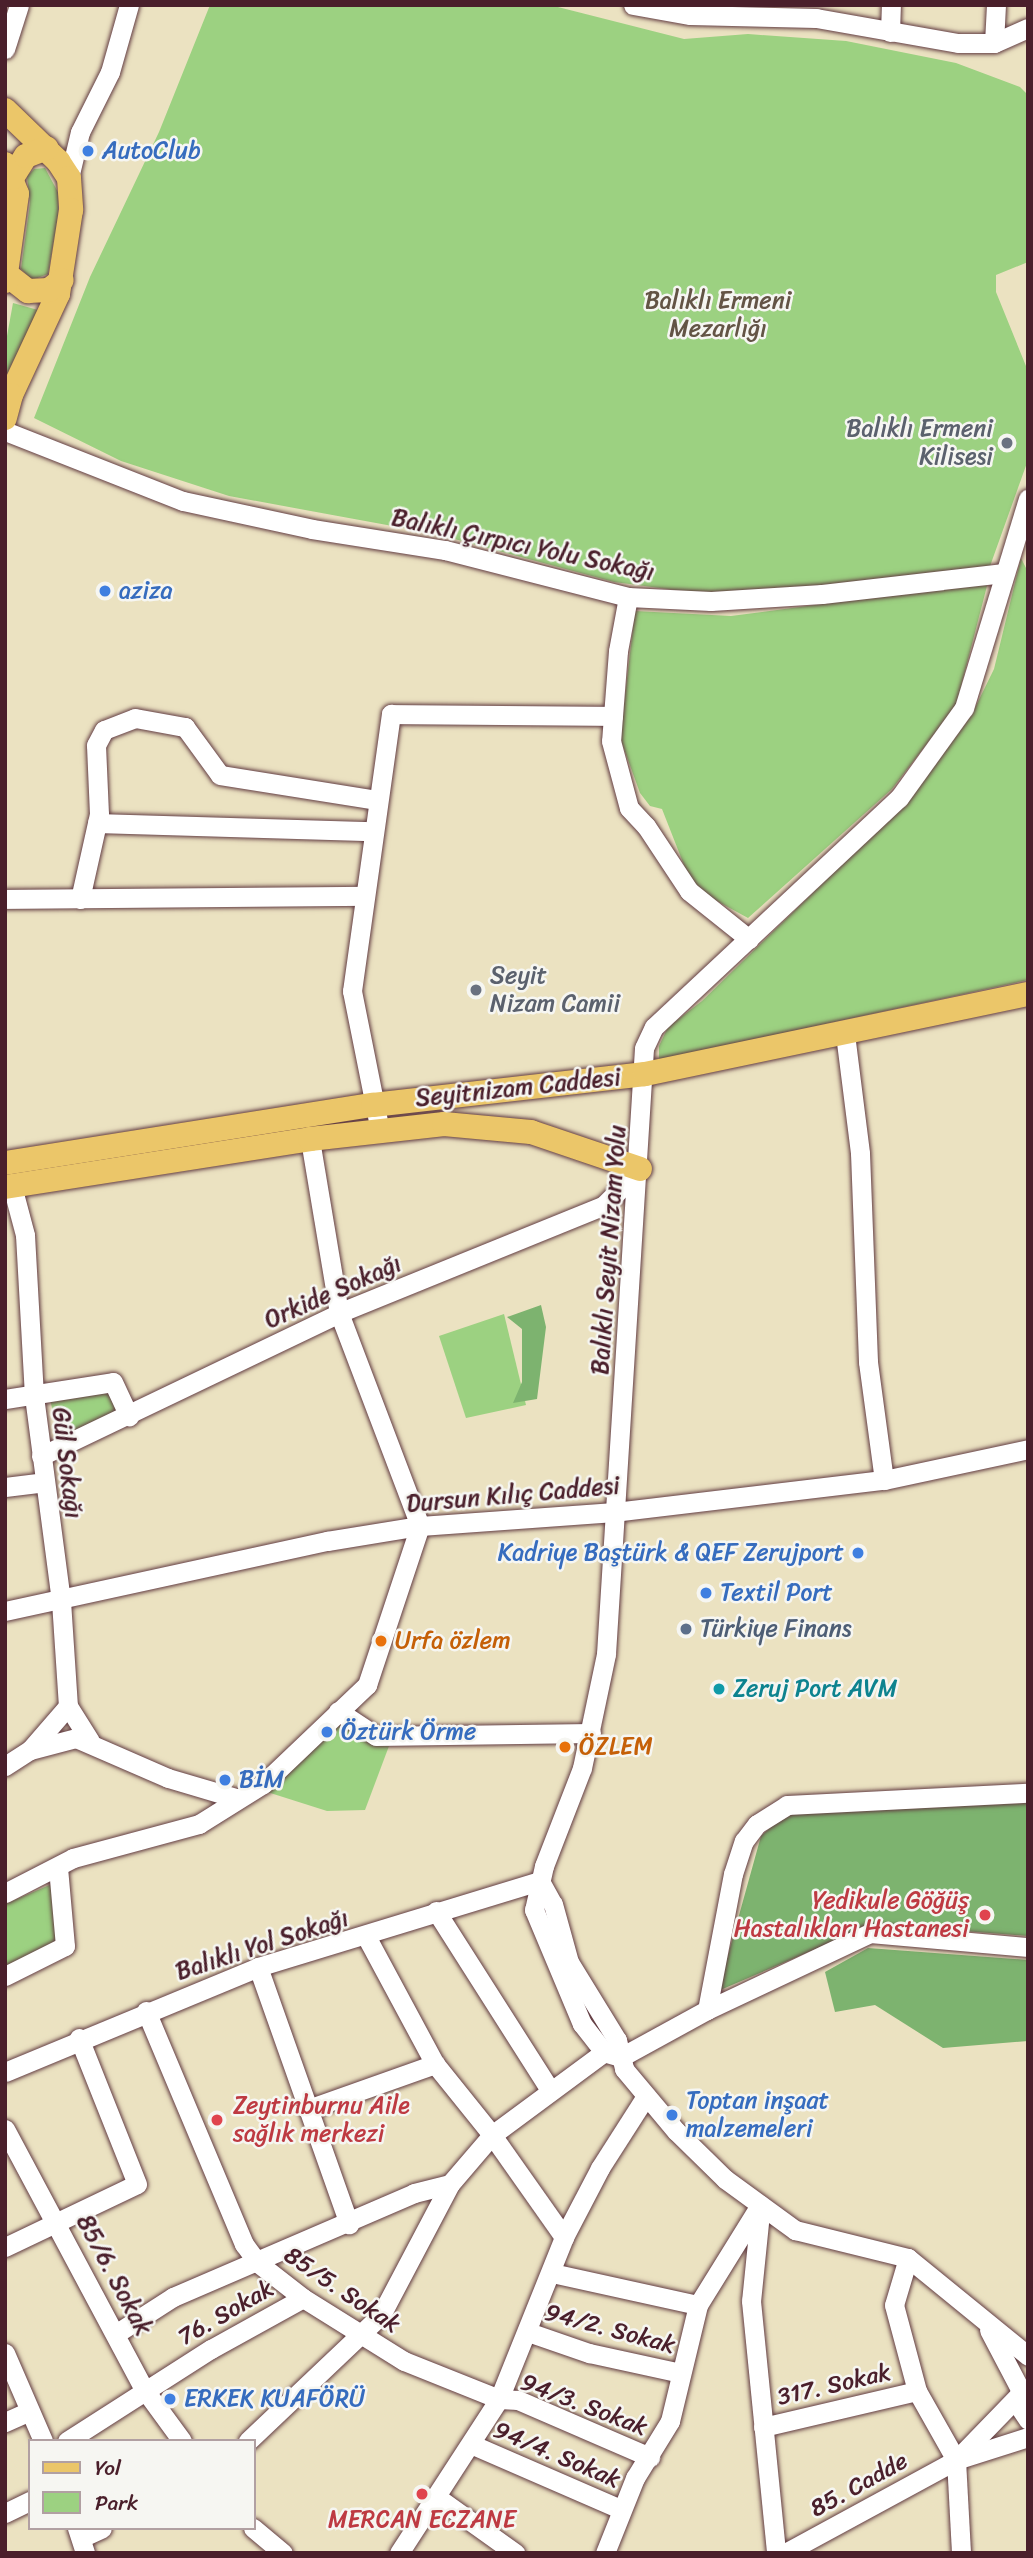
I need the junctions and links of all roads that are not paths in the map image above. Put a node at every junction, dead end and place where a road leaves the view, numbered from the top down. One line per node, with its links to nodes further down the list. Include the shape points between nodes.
1 (19, 5): 11 (street)
2 (129, 5): 13 (street, via 110,72)
3 (633, 5): 6 (street)
4 (891, 5): 9 (street)
5 (996, 5): 10 (street)
6 (690, 10): 7 (street)
7 (817, 11): 9 (street)
8 (1028, 28): 10 (street)
9 (890, 32): 10 (street, via 958,43)
10 (994, 43)
11 (5, 49)
12 (5, 110): 14 (main road)
13 (80, 132): 14 (street); 16 (street)
14 (47, 148): 15 (main road, via 26,156); 16 (main road)
15 (9, 171): 17 (main road, via 17,211)
16 (69, 178): 18 (main road, via 70,221)
17 (6, 277): 18 (main road, via 28,291 49,290)
18 (62, 281): 19 (main road)
19 (5, 418)
20 (5, 431): 23 (street, Balıklı Çırpıcı Yolu Sokağı, via 183,501 312,529 445,550)
21 (1027, 503): 22 (street, Balıklı Seyit Nizam Yolu)
22 (1004, 573): 23 (street, Balıklı Çırpıcı Yolu Sokağı, via 767,598); 31 (street, Balıklı Seyit Nizam Yolu, via 964,708 898,797)
23 (628, 597): 24 (street)
24 (613, 716): 25 (street, via 391,714); 31 (street, via 611,741 629,808 689,891)
25 (376, 800): 26 (street, via 220,775 185,727 135,718 104,730 96,745); 27 (street)
26 (97, 823): 27 (street); 30 (street)
27 (372, 831): 28 (street)
28 (362, 895): 30 (street); 35 (street, via 352,991)
29 (5, 899): 30 (street)
30 (80, 899)
31 (749, 939): 34 (street, Balıklı Seyit Nizam Yolu, via 654,1027 644,1048)
32 (1028, 994): 33 (main road, Seyitnizam Caddesi)
33 (845, 1034): 34 (main road, Seyitnizam Caddesi); 46 (street, via 860,1153 868,1362)
34 (645, 1074): 35 (main road, Seyitnizam Caddesi); 38 (street, Balıklı Seyit Nizam Yolu)
35 (373, 1105): 36 (street); 39 (main road, Seyitnizam Caddesi)
36 (380, 1131): 37 (main road, Seyitnizam Caddesi); 38 (main road, Seyitnizam Caddesi, via 444,1124 531,1132)
37 (310, 1139): 39 (main road, Seyitnizam Caddesi); 40 (street)
38 (640, 1169): 40 (street, Orkide Sokağı, via 604,1205); 49 (street, Balıklı Seyit Nizam Yolu)
39 (7, 1179): 41 (street, Gül Sokağı, via 25,1236)
40 (339, 1313): 43 (street, Orkide Sokağı); 50 (street)
41 (34, 1396): 42 (street); 43 (street, via 113,1382); 45 (street, Gül Sokağı)
42 (5, 1399)
43 (129, 1416): 45 (street, Orkide Sokağı)
44 (1028, 1450): 46 (street, Dursun Kılıç Caddesi)
45 (41, 1456): 47 (street, Gül Sokağı)
46 (884, 1480): 49 (street, Dursun Kılıç Caddesi)
47 (44, 1482): 48 (street); 51 (street, Gül Sokağı)
48 (5, 1487)
49 (614, 1512): 50 (street, Dursun Kılıç Caddesi); 55 (street, Balıklı Seyit Nizam Yolu, via 606,1654)
50 (421, 1526): 51 (street, Dursun Kılıç Caddesi, via 327,1541); 54 (street, via 367,1685)
51 (61, 1601): 52 (street, Dursun Kılıç Caddesi); 53 (street, Gül Sokağı)
52 (5, 1611)
53 (68, 1706): 56 (street); 57 (street)
54 (338, 1711): 55 (street, via 376,1736); 60 (street, via 263,1784)
55 (591, 1733): 62 (street, Balıklı Seyit Nizam Yolu)
56 (90, 1741): 57 (street, via 76,1738); 60 (street, via 168,1778)
57 (30, 1750): 58 (street)
58 (5, 1766)
59 (1028, 1793): 69 (street, via 787,1805 757,1824 744,1841 733,1874)
60 (236, 1798): 61 (street, via 199,1824 73,1858)
61 (58, 1867): 63 (street); 68 (street, via 65,1946)
62 (540, 1881): 64 (street, Balıklı Yol Sokağı); 72 (street, Balıklı Seyit Nizam Yolu, via 534,1910 567,1996)
63 (5, 1892)
64 (436, 1911): 65 (street, Balıklı Yol Sokağı); 75 (street)
65 (366, 1936): 67 (street, Balıklı Yol Sokağı); 73 (street)
66 (1028, 1947): 69 (street, via 870,1933)
67 (258, 1967): 70 (street, Balıklı Yol Sokağı); 77 (street)
68 (5, 1976)
69 (707, 2010): 72 (street)
70 (146, 2011): 71 (street, Balıklı Yol Sokağı); 87 (street, 85/5. Sokak, via 244,2244)
71 (79, 2038): 74 (street, Balıklı Yol Sokağı); 82 (street, via 137,2184)
72 (612, 2055): 75 (street); 76 (street, Balıklı Seyit Nizam Yolu)
73 (435, 2064): 77 (street); 79 (street)
74 (5, 2072)
75 (550, 2090): 79 (street)
76 (646, 2096): 81 (street, Balıklı Seyit Nizam Yolu, via 716,2169); 84 (street, via 600,2168)
77 (308, 2109): 83 (street)
78 (5, 2129): 82 (street, 85/6. Sokak)
79 (492, 2134): 80 (street); 84 (street)
80 (450, 2184): 83 (street, via 414,2193); 94 (street, via 382,2315)
81 (760, 2205): 86 (street, Balıklı Seyit Nizam Yolu, via 795,2230); 90 (street); 105 (street, via 751,2301)
82 (57, 2219): 85 (street); 93 (street, 85/6. Sokak)
83 (349, 2224): 87 (street)
84 (564, 2237): 88 (street)
85 (5, 2247)
86 (908, 2258): 91 (street); 100 (street, via 894,2305)
87 (258, 2263): 89 (street, 85/5. Sokak); 93 (street, via 173,2297)
88 (552, 2273): 90 (street); 92 (street)
89 (303, 2298): 94 (street, 85/5. Sokak); 99 (street, 76. Sokak)
90 (698, 2305): 97 (street)
91 (986, 2326): 96 (street); 98 (street)
92 (527, 2332): 97 (street, 94/2. Sokak, via 589,2353); 101 (street)
93 (117, 2333): 99 (street, 85/6. Sokak)
94 (359, 2334): 101 (street, 85/5. Sokak, via 404,2361); 110 (street)
95 (5, 2353): 102 (street)
96 (1028, 2356)
97 (681, 2373): 112 (street, via 670,2421)
98 (1022, 2388): 103 (street); 113 (street)
99 (145, 2389): 108 (street, 76. Sokak); 109 (street, 85/6. Sokak)
100 (917, 2391): 105 (street, 317. Sokak); 113 (street)
101 (499, 2399): 111 (street); 112 (street, 94/3. Sokak, via 518,2400)
102 (30, 2411): 104 (street); 107 (street)
103 (1028, 2420)
104 (5, 2422)
105 (763, 2427): 123 (street)
106 (1028, 2437): 113 (street)
107 (42, 2439)
108 (70, 2439)
109 (181, 2439)
110 (250, 2439)
111 (473, 2445): 114 (street); 116 (street, 94/4. Sokak)
112 (650, 2456): 116 (street)
113 (956, 2460): 124 (street, 85. Cadde); 125 (street)
114 (438, 2498): 120 (street); 121 (street)
115 (28, 2502): 117 (street)
116 (621, 2509): 122 (street)
117 (5, 2513)
118 (98, 2530): 119 (street)
119 (81, 2540)
120 (399, 2553)
121 (514, 2553)
122 (605, 2553)
123 (776, 2553)
124 (785, 2553)
125 (961, 2553)

